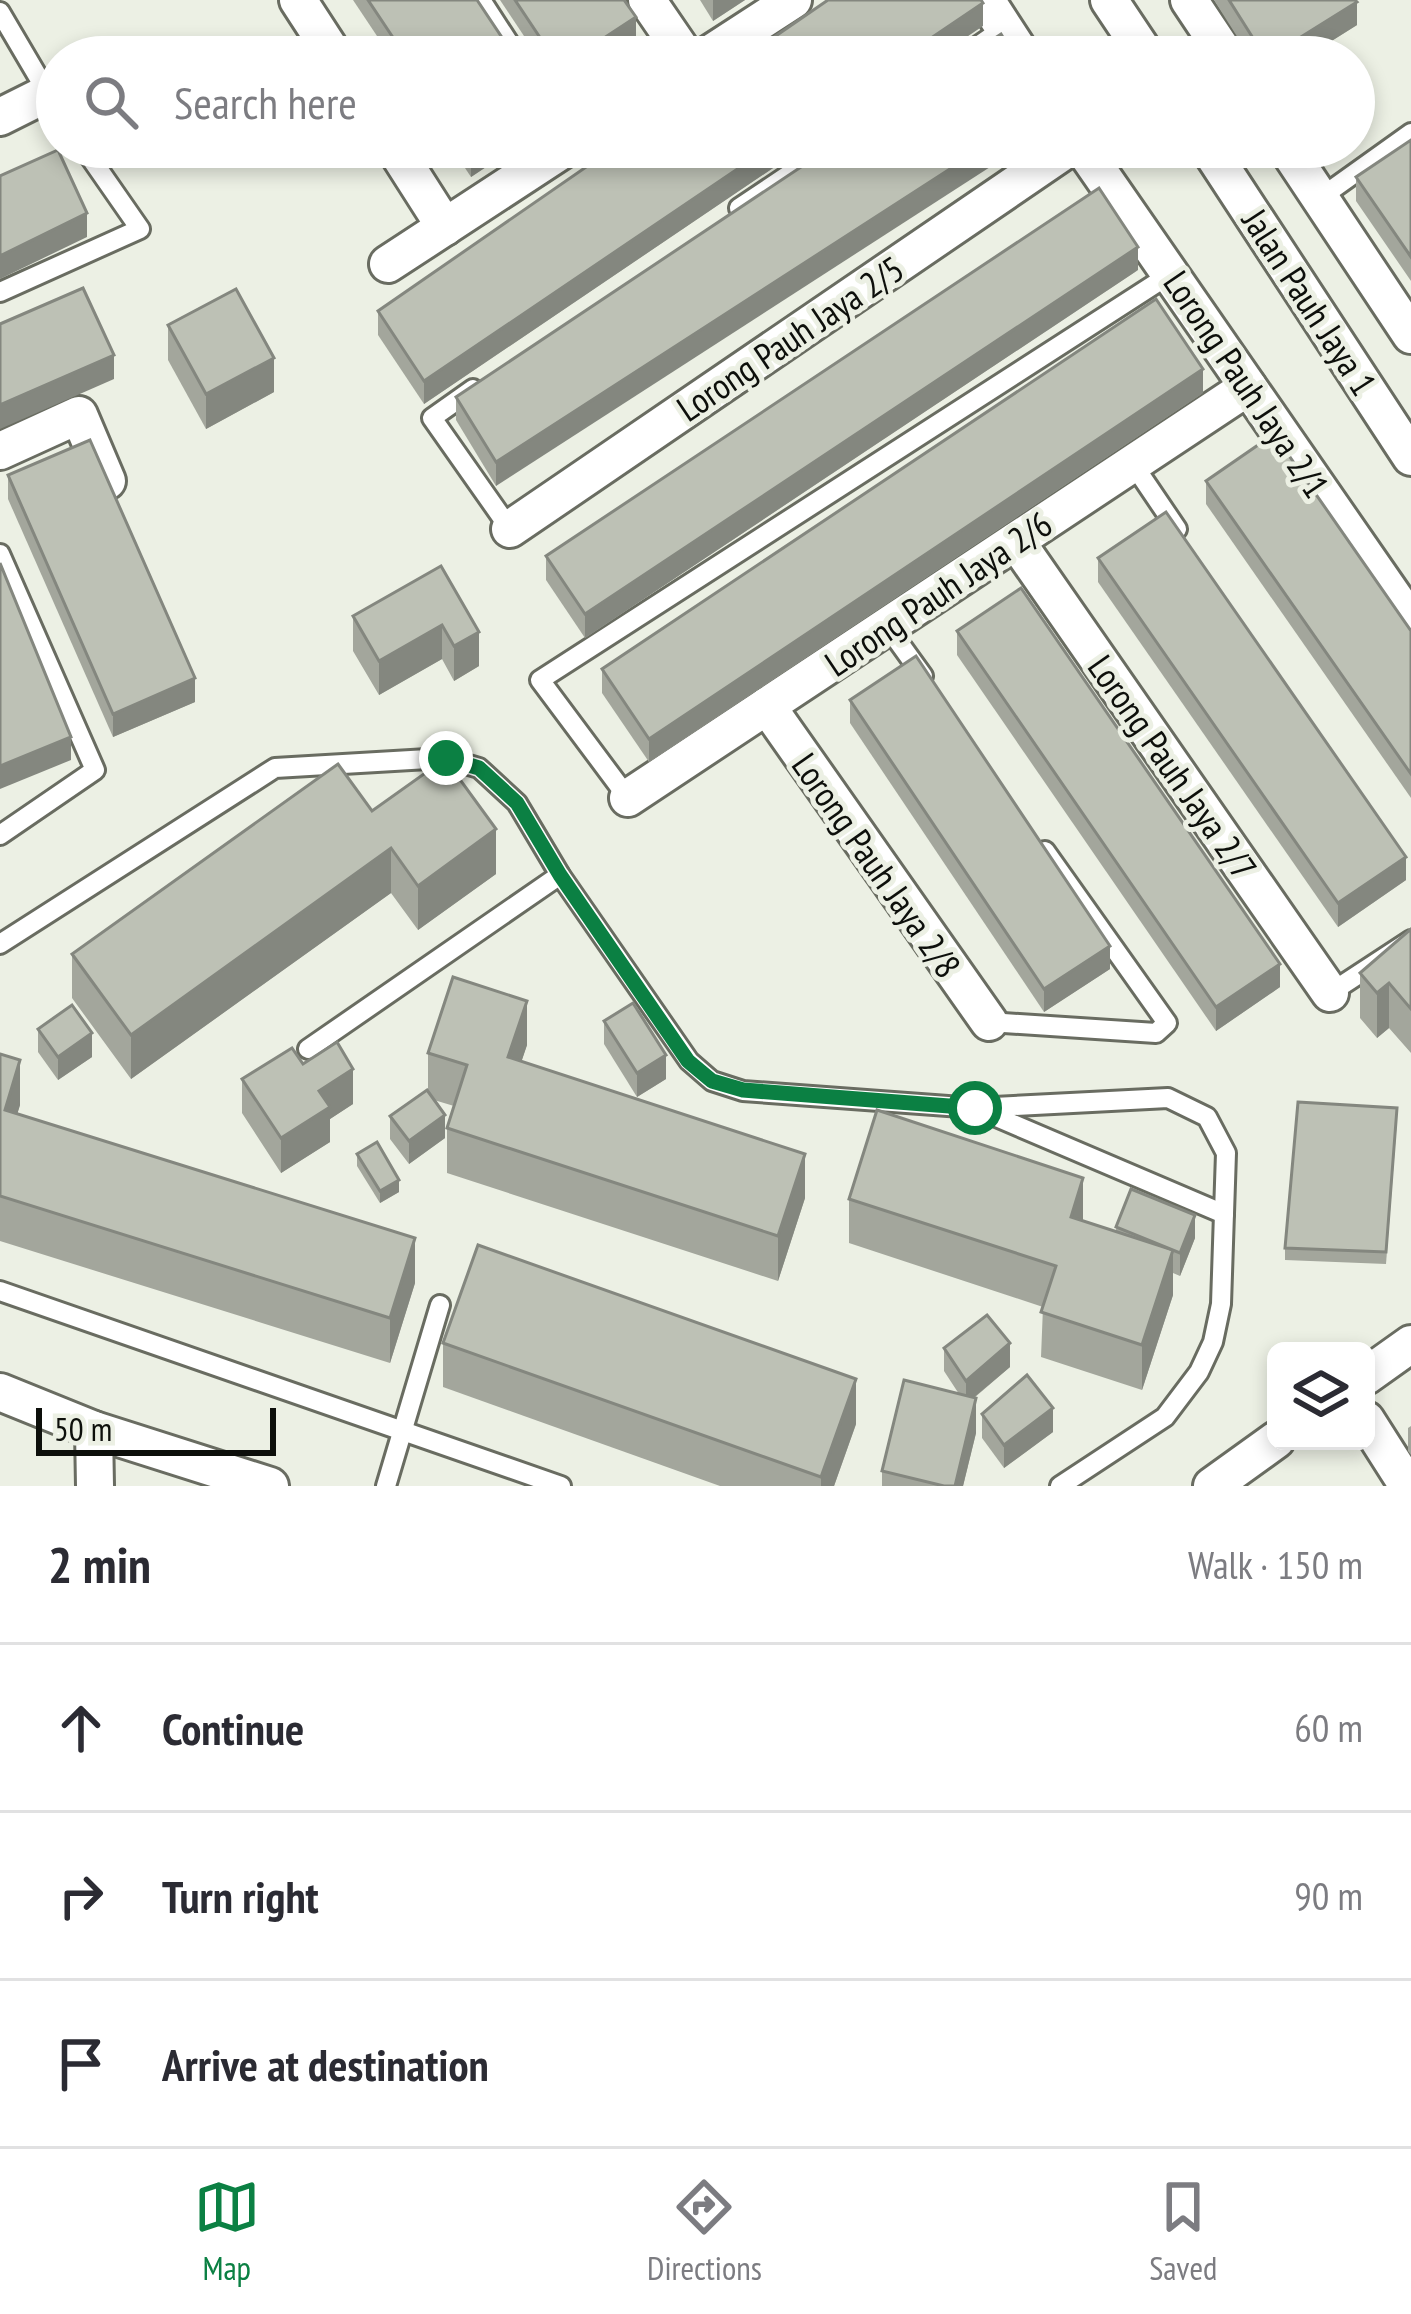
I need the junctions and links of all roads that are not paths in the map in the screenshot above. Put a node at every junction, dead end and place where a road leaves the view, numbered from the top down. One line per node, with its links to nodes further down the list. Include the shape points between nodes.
1 (298, 0): 8 (street)
2 (481, 0): 9 (lane)
3 (647, 0): 10 (street)
4 (793, 0): 11 (street)
5 (1109, 0): 12 (street)
6 (1189, 0): 13 (street)
7 (0, 12): 14 (lane)
8 (321, 36)
9 (504, 36)
10 (672, 36)
11 (737, 36)
12 (1134, 36)
13 (1213, 36)
14 (36, 74)
15 (36, 106): 16 (street)
16 (0, 116)
17 (1411, 133): 18 (lane)
18 (1375, 159)
19 (98, 168): 33 (lane, via 140,229)
20 (408, 168): 30 (street)
21 (535, 168): 30 (street)
22 (799, 168): 29 (lane)
23 (1039, 168): 41 (street, Lorong Pauh Jaya 2/5)
24 (1097, 168): 32 (street, Lorong Pauh Jaya 2/1)
25 (1235, 168): 38 (street, Jalan Pauh Jaya 1)
26 (1300, 168): 28 (street)
27 (1362, 168): 28 (lane)
28 (1320, 198): 34 (street)
29 (716, 224)
30 (446, 227): 31 (street)
31 (388, 264)
32 (1172, 273): 36 (street, Lorong Pauh Jaya 2/1); 49 (lane, via 541,680)
33 (0, 292)
34 (1411, 335)
35 (489, 379): 41 (lane, via 432,418)
36 (1248, 387): 39 (street, Lorong Pauh Jaya 2/6); 45 (street, Lorong Pauh Jaya 2/1)
37 (0, 451): 40 (street, via 79,415)
38 (1411, 457)
39 (1133, 464): 42 (street, Lorong Pauh Jaya 2/6); 43 (lane)
40 (123, 519)
41 (510, 529)
42 (1016, 541): 46 (street, Lorong Pauh Jaya 2/6); 55 (street, Lorong Pauh Jaya 2/7)
43 (1186, 542)
44 (0, 554): 51 (lane, via 95,770)
45 (1411, 622)
46 (887, 626): 47 (lane); 48 (street, Lorong Pauh Jaya 2/6)
47 (940, 702)
48 (767, 706): 49 (street, Lorong Pauh Jaya 2/6); 56 (street, Lorong Pauh Jaya 2/8)
49 (628, 799)
50 (1034, 834): 56 (lane, via 1167,1023 1156,1033)
51 (0, 835)
52 (560, 875): 54 (lane, via 517,803 479,768 446,758 275,768); 57 (lane); 58 (lane, via 688,1061 712,1081)
53 (1411, 940): 55 (lane)
54 (0, 944)
55 (1330, 992)
56 (989, 1022)
57 (308, 1049)
58 (975, 1108): 59 (lane); 59 (lane, via 1168,1098 1207,1117 1226,1153)
59 (1224, 1214): 74 (lane, via 1221,1304 1199,1372 1165,1417)
60 (0, 1291): 66 (lane)
61 (440, 1305): 66 (lane)
62 (1411, 1344): 63 (street)
63 (1375, 1370)
64 (0, 1392): 65 (street)
65 (94, 1430): 70 (street); 71 (street)
66 (404, 1430): 72 (lane); 73 (lane)
67 (1375, 1434): 75 (street)
68 (1267, 1447): 69 (street)
69 (1215, 1485)
70 (95, 1486)
71 (269, 1486)
72 (386, 1486)
73 (561, 1486)
74 (1060, 1486)
75 (1408, 1486)

